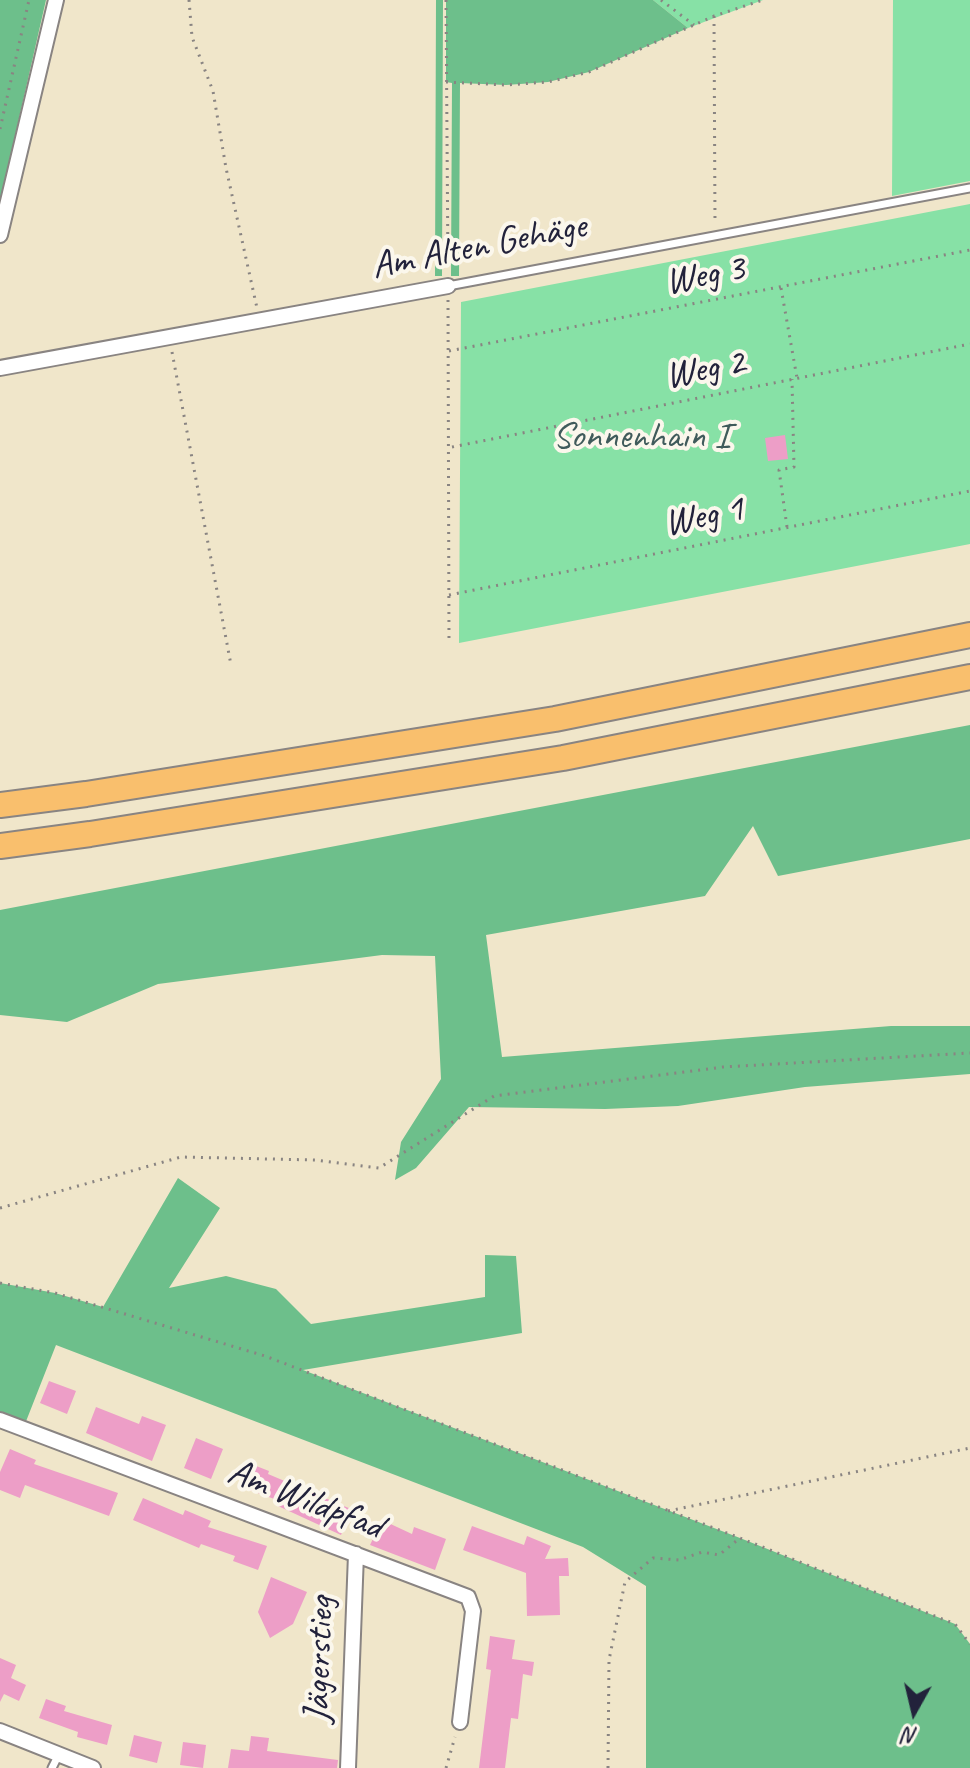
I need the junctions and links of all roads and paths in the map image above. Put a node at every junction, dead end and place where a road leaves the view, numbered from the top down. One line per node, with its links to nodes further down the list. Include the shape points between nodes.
1 (29, 0): 11 (path)
2 (56, 0): 15 (street)
3 (189, 0): 19 (path, via 192,37 213,91)
4 (446, 0): 9 (path)
5 (661, 0): 8 (path)
6 (763, 0): 7 (path)
7 (714, 16): 8 (path); 14 (path)
8 (694, 25): 9 (path, via 589,72 548,82)
9 (446, 82): 17 (path)
10 (0, 90): 11 (path)
11 (9, 91): 12 (path)
12 (0, 129)
13 (970, 188): 14 (lane, Am Alten Gehäge)
14 (715, 234): 17 (lane, Am Alten Gehäge)
15 (0, 235)
16 (970, 250): 18 (path, Weg 3)
17 (448, 286): 19 (street, Am Alten Gehäge); 22 (path)
18 (781, 288): 22 (path, Weg 3); 24 (path)
19 (260, 320): 20 (street, Am Alten Gehäge)
20 (168, 337): 23 (street, Am Alten Gehäge); 31 (path)
21 (970, 344): 24 (path, Weg 2)
22 (449, 351): 25 (path)
23 (0, 368)
24 (795, 379): 25 (path, Weg 2); 27 (path, via 794,467 779,470)
25 (451, 447): 28 (path)
26 (970, 491): 27 (path, Weg 1)
27 (787, 527): 28 (path, Weg 1)
28 (449, 595): 30 (path)
29 (970, 635): 33 (highway, via 555,719)
30 (449, 644)
31 (231, 665)
32 (970, 677): 34 (highway, via 563,758)
33 (0, 805)
34 (0, 846)
35 (970, 1053): 36 (path, via 723,1067 494,1096 379,1168 315,1160 181,1157)
36 (0, 1208)
37 (0, 1283): 40 (path, via 55,1293 265,1356)
38 (0, 1420): 42 (street, Am Wildpfad)
39 (970, 1448): 40 (path)
40 (668, 1511): 41 (path)
41 (740, 1538): 43 (path, via 955,1624); 50 (path, via 719,1555 653,1558 625,1582 609,1660)
42 (356, 1554): 44 (street, Am Wildpfad, via 468,1597 473,1611); 48 (street, Jägerstieg)
43 (970, 1644)
44 (460, 1722): 49 (path)
45 (0, 1731): 46 (street)
46 (55, 1762): 47 (street)
47 (93, 1768)
48 (348, 1768)
49 (446, 1768)
50 (608, 1768)

